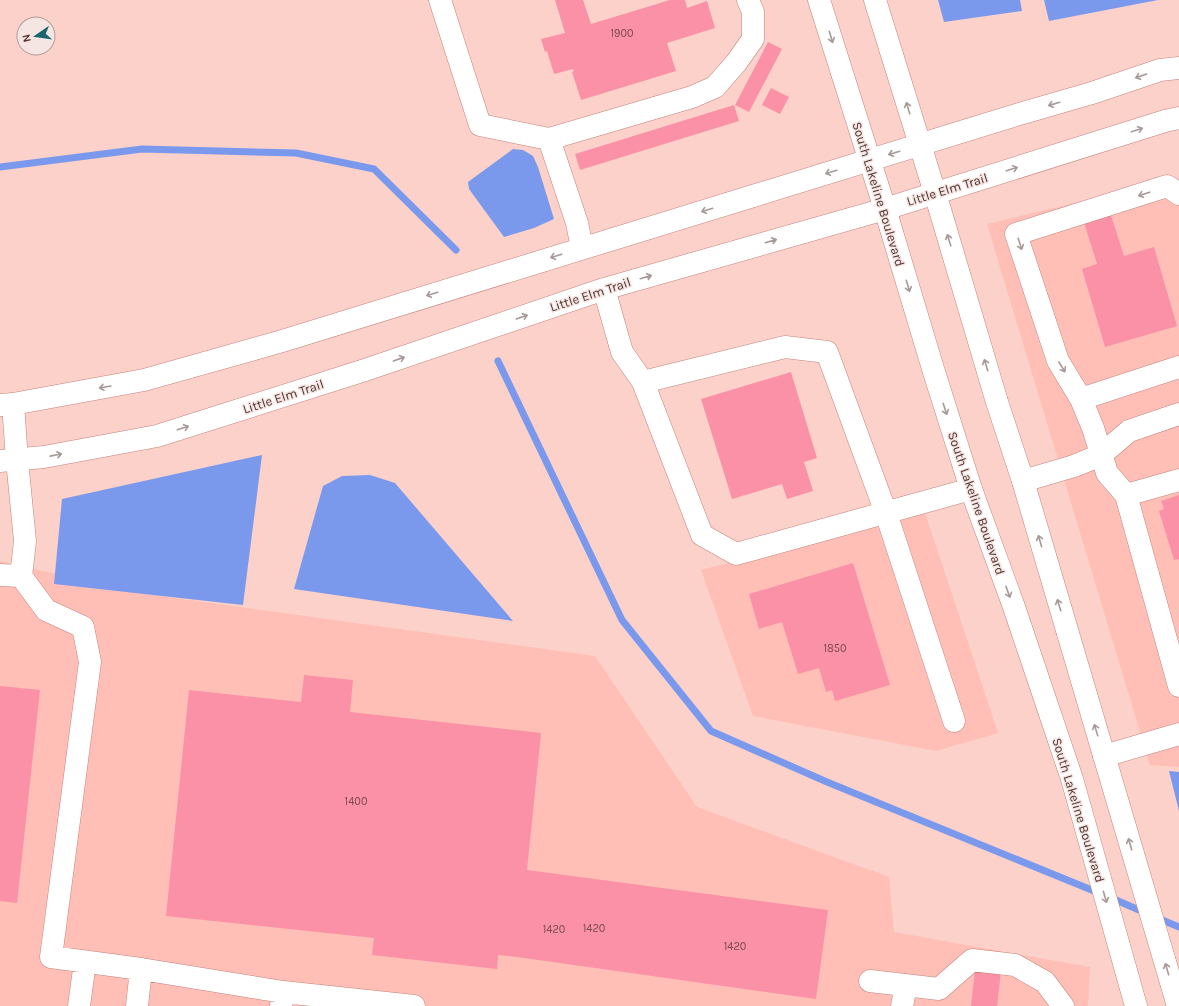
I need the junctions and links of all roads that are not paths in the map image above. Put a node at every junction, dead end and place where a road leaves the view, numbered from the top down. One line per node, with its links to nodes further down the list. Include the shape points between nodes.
1 (440, 0): 7 (street, via 480,125)
2 (748, 0): 7 (street, via 753,12 753,39 715,86 692,97)
3 (819, 0): 9 (street, South Lakeline Boulevard, one-way to 9)
4 (875, 0): 8 (street, one-way to 4)
5 (1179, 68): 8 (street, one-way to 8, via 1160,70)
6 (1179, 118): 10 (street, Little Elm Trail, one-way to 6)
7 (549, 139): 13 (street, via 577,222)
8 (919, 145): 9 (street, one-way to 9); 10 (street)
9 (869, 160): 12 (street, South Lakeline Boulevard); 13 (street, one-way to 13)
10 (935, 193): 12 (street, Little Elm Trail); 23 (street, one-way to 10)
11 (1179, 194): 17 (street, one-way to 17, via 1168,186 1016,234 1058,361)
12 (884, 208): 14 (street, Little Elm Trail, one-way to 12); 24 (street, South Lakeline Boulevard, one-way to 24)
13 (582, 248): 18 (street, one-way to 18, via 279,342 144,380)
14 (604, 289): 16 (street, via 622,352); 21 (street, Little Elm Trail, one-way to 14, via 44,458 158,436 362,371)
15 (1179, 367): 17 (street)
16 (643, 382): 26 (street, via 702,535 736,554); 26 (street, via 785,347 827,352)
17 (1081, 399): 20 (street)
18 (7, 404): 21 (street)
19 (1179, 414): 20 (street, via 1130,430)
20 (1101, 455): 23 (street); 25 (street, via 1107,474)
21 (9, 461): 27 (street, via 25,541)
22 (1179, 480): 25 (street)
23 (1023, 481): 32 (street, one-way to 23)
24 (971, 489): 26 (street); 43 (street, South Lakeline Boulevard, one-way to 43, via 1072,779)
25 (1126, 495): 28 (street)
26 (886, 512): 30 (street)
27 (10, 576): 33 (street, via 46,610 83,627 90,662 50,957)
28 (1170, 622): 29 (street)
29 (1179, 686)
30 (954, 721)
31 (1179, 734): 32 (street)
32 (1106, 761): 44 (street, one-way to 32)
33 (85, 962): 34 (street); 38 (street)
34 (141, 969): 37 (street); 39 (street)
35 (870, 981): 36 (street)
36 (906, 985): 41 (street); 42 (street, via 939,989 972,960 1015,965 1046,982)
37 (282, 999): 40 (street)
38 (79, 1006)
39 (137, 1006)
40 (414, 1006)
41 (902, 1006)
42 (1064, 1006)
43 (1136, 1006)
44 (1178, 1006)

